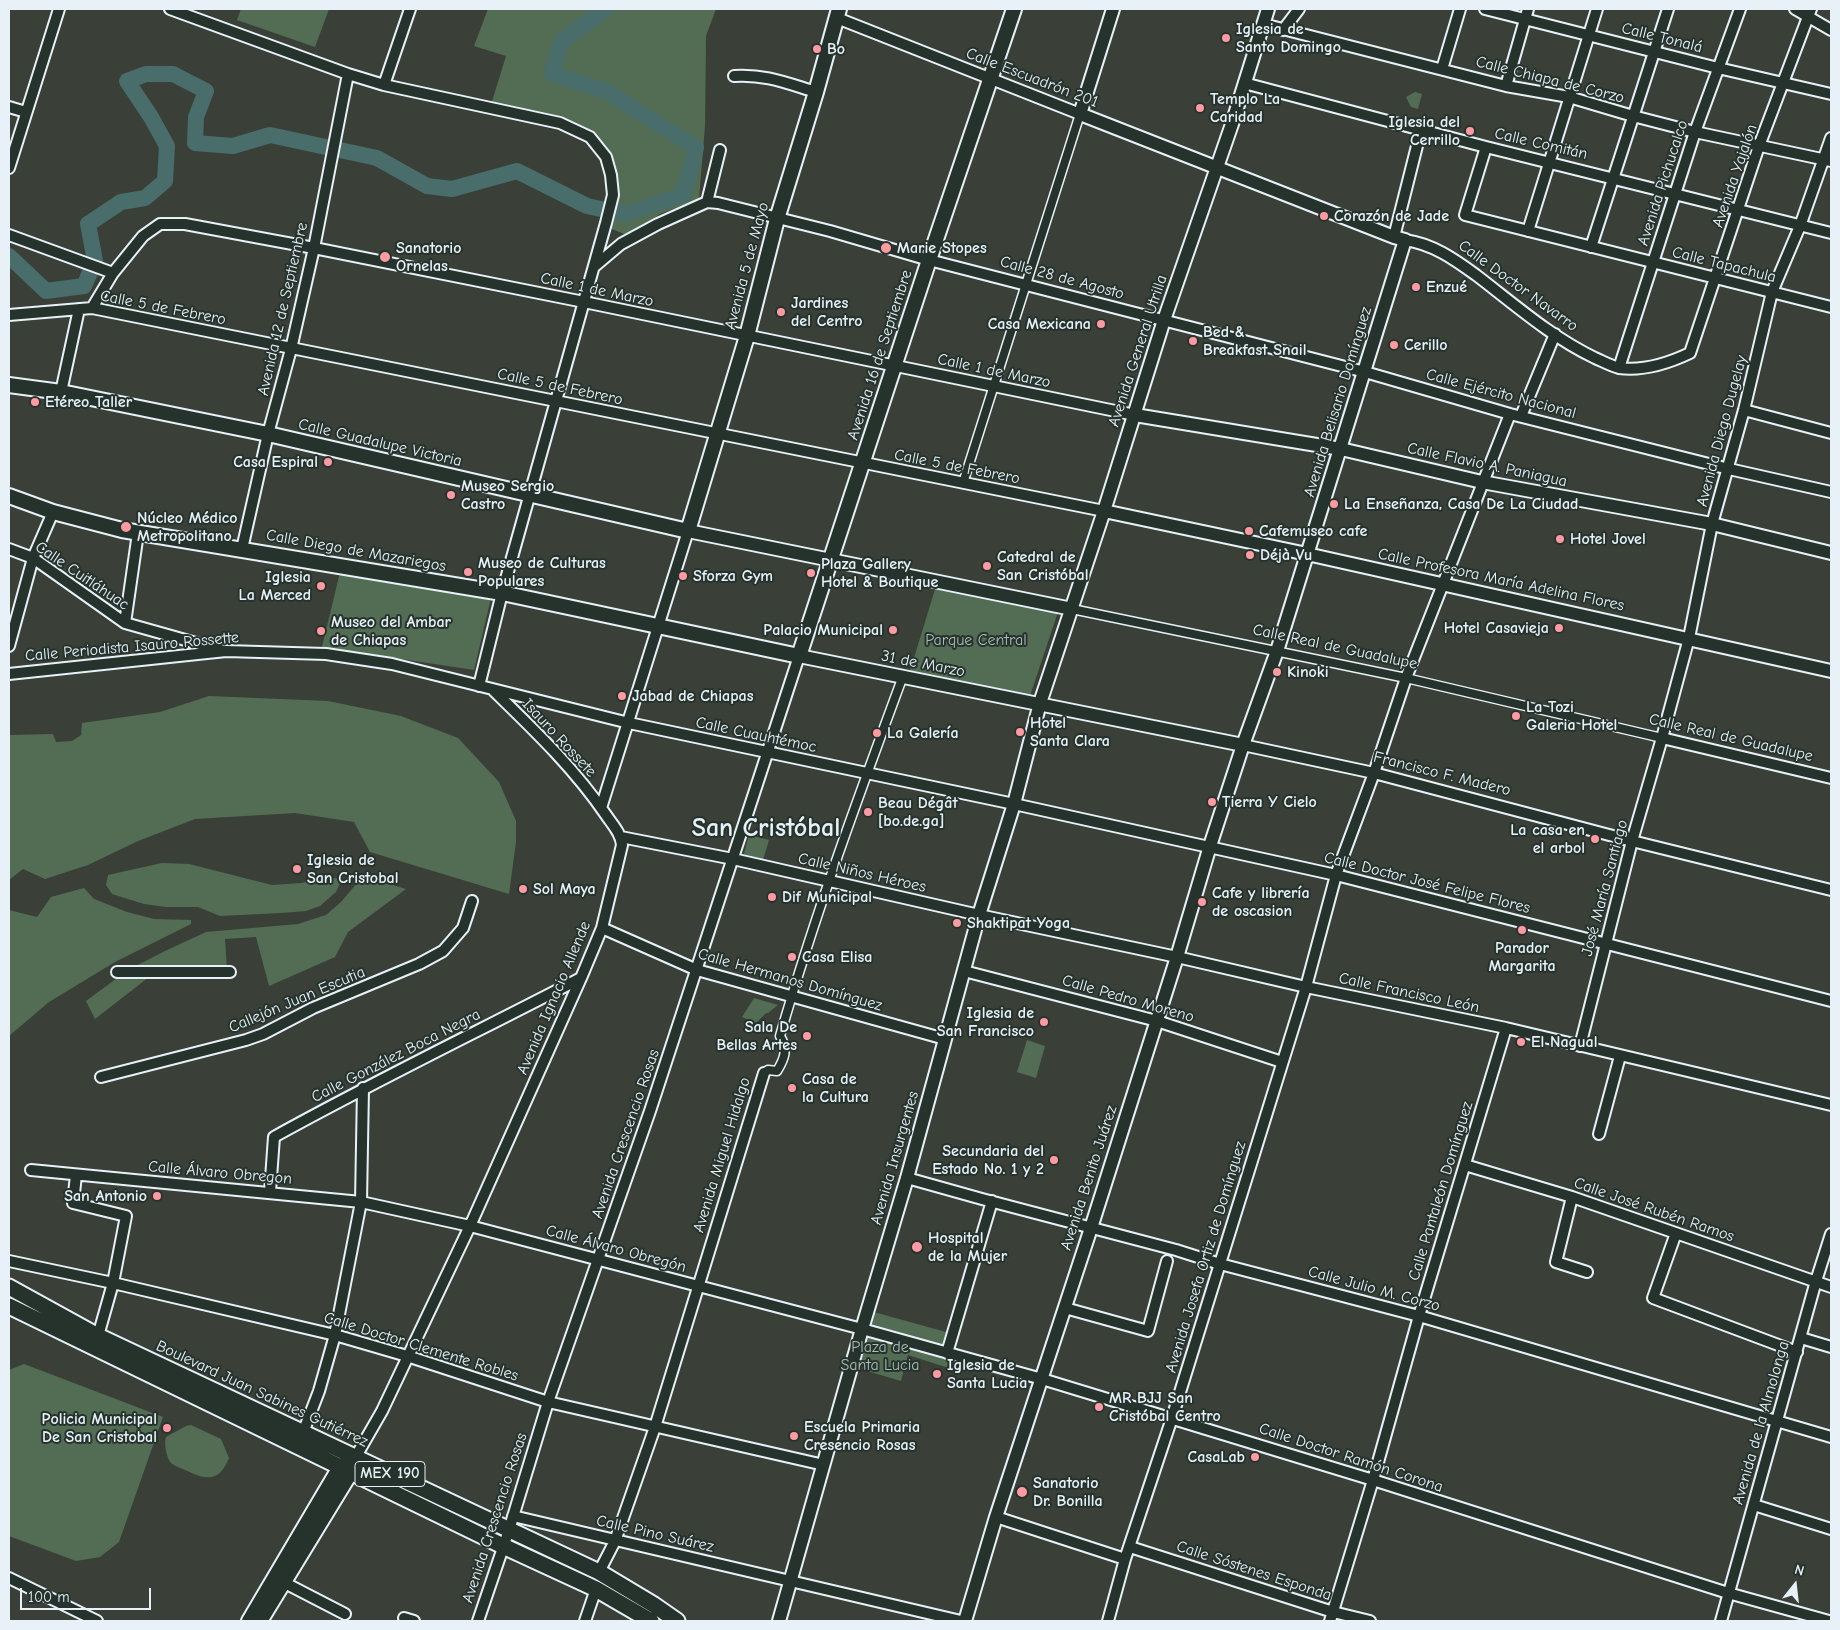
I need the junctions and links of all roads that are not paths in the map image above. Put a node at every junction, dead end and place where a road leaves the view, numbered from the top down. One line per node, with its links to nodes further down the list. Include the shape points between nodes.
1 (59, 9): 37 (street)
2 (170, 9): 16 (street)
3 (410, 9): 31 (street)
4 (1014, 9): 28 (main road, Avenida 16 de Septiembre)
5 (1113, 9): 38 (street)
6 (1268, 9): 19 (street, Avenida General Utrilla)
7 (1299, 9): 20 (street)
8 (1460, 9): 25 (street)
9 (1485, 9): 18 (street, Calle Tonalá)
10 (1528, 9): 18 (street)
11 (1597, 9): 22 (street)
12 (1668, 9): 23 (street)
13 (1740, 9): 24 (street, Avenida Pichucalco)
14 (1796, 9): 15 (street)
15 (1810, 13): 21 (street); 30 (street, Avenida Yajalón)
16 (199, 14): 26 (street)
17 (838, 14): 28 (street, Calle Escuadrón 201); 33 (main road, Avenida 5 de Mayo)
18 (1525, 19): 22 (street, Calle Tonalá); 32 (street)
19 (1263, 24): 20 (street, Calle Chiapa de Corzo); 29 (street, Avenida General Utrilla)
20 (1284, 30): 25 (street, Calle Chiapa de Corzo)
21 (1831, 30)
22 (1590, 36): 23 (street, Calle Tonalá); 35 (street)
23 (1655, 52): 24 (street, Calle Tonalá); 39 (street)
24 (1718, 68): 30 (street, Calle Tonalá); 41 (street, Avenida Pichucalco)
25 (1442, 69): 32 (street, Calle Chiapa de Corzo)
26 (348, 74): 31 (street); 61 (street, Avenida 12 de Septiembre)
27 (734, 76): 33 (street, via 763,76)
28 (990, 79): 38 (street, Calle Escuadrón 201); 62 (main road, Avenida 16 de Septiembre)
29 (1244, 83): 40 (street, Calle Comitán); 48 (street, Avenida General Utrilla)
30 (1783, 83): 34 (street, Calle Tonalá); 43 (street, Avenida Yajalón)
31 (384, 84): 64 (street, via 560,123 590,137 606,157 613,194)
32 (1506, 86): 35 (street, Calle Chiapa de Corzo)
33 (816, 92): 54 (main road, Avenida 5 de Mayo)
34 (1831, 94)
35 (1569, 97): 39 (street, Calle Chiapa de Corzo); 47 (street)
36 (9, 106): 37 (street)
37 (26, 112): 49 (street)
38 (1080, 114): 48 (street, Calle Escuadrón 201); 67 (street)
39 (1633, 116): 41 (street, Calle Chiapa de Corzo); 50 (street)
40 (1422, 130): 44 (street, Calle Comitán); 59 (street)
41 (1696, 132): 43 (street, Calle Chiapa de Corzo); 51 (street, Avenida Pichucalco)
42 (1831, 138): 46 (street, Avenida Diego Dugelay)
43 (1759, 146): 46 (street, Calle Chiapa de Corzo); 53 (street, Avenida Yajalón)
44 (1486, 147): 47 (street, Calle Comitán); 56 (street, Calle Tapachula, via 1465,215)
45 (720, 150): 52 (street)
46 (1827, 160): 55 (street, Avenida Diego Dugelay)
47 (1550, 162): 50 (street, Calle Comitán); 56 (street)
48 (1216, 167): 59 (street, Calle Doctor Navarro); 74 (street, Avenida General Utrilla)
49 (9, 168)
50 (1612, 177): 51 (street, Calle Comitán); 60 (street)
51 (1675, 194): 53 (street, Calle Comitán); 63 (street, Avenida Pichucalco)
52 (707, 202): 54 (street, Calle 28 de Agosto); 64 (street, via 621,244)
53 (1739, 210): 55 (street, Calle Comitán); 66 (street, Avenida Yajalón)
54 (777, 219): 62 (street, Calle 28 de Agosto); 76 (main road, Avenida 5 de Mayo)
55 (1800, 226): 57 (street, Calle Comitán); 68 (street, Avenida Diego Dugelay)
56 (1528, 231): 60 (street, Calle Tapachula)
57 (1831, 233)
58 (9, 235): 65 (street)
59 (1400, 238): 75 (street, Calle Doctor Navarro, via 1448,254); 81 (street, Avenida Belisario Domínguez)
60 (1591, 247): 63 (street, Calle Tapachula)
61 (314, 248): 65 (street, Calle 1 de Marzo, via 185,224 160,224); 69 (street, Calle 1 de Marzo); 77 (street, Avenida 12 de Septiembre)
62 (929, 260): 67 (street, Calle 28 de Agosto); 79 (main road, Avenida 16 de Septiembre)
63 (1653, 263): 66 (street, Calle Tapachula); 80 (street, Avenida Pichucalco)
64 (595, 266): 69 (street)
65 (108, 270): 71 (street, Calle 1 de Marzo)
66 (1716, 278): 68 (street, Calle Tapachula); 78 (street, Avenida Yajalón)
67 (1026, 284): 74 (street, Calle 28 de Agosto); 83 (street)
68 (1772, 292): 70 (street, Calle Tapachula); 86 (street, Avenida Diego Dugelay)
69 (584, 302): 76 (street, Calle 1 de Marzo); 85 (street)
70 (1831, 306)
71 (92, 308): 72 (street, Calle 5 de Febrero); 77 (street, Calle 5 de Febrero)
72 (79, 309): 73 (street, Calle 5 de Febrero); 84 (street)
73 (9, 315)
74 (1164, 320): 81 (street, Calle Ejército Nacional); 88 (street, Avenida General Utrilla)
75 (1555, 334): 80 (street, Calle Doctor Navarro, via 1578,350); 89 (street)
76 (747, 336): 79 (street, Calle 1 de Marzo); 92 (main road, Avenida 5 de Mayo)
77 (291, 349): 85 (street, Calle 5 de Febrero); 91 (street, Avenida 12 de Septiembre)
78 (1690, 353): 80 (street, Calle Doctor Navarro, via 1645,367)
79 (894, 365): 83 (street, Calle 1 de Marzo); 94 (main road, Avenida 16 de Septiembre)
80 (1619, 368)
81 (1365, 372): 87 (street, Calle Ejército Nacional); 93 (street, Avenida Belisario Domínguez)
82 (9, 385): 84 (main road, Calle Guadalupe Victoria)
83 (994, 387): 88 (street, Calle 1 de Marzo); 97 (street)
84 (61, 392): 91 (main road, Calle Guadalupe Victoria)
85 (556, 400): 92 (street, Calle 5 de Febrero); 100 (street)
86 (1744, 410): 90 (street); 95 (street, Avenida Diego Dugelay)
87 (1510, 414): 89 (street, Calle Ejército Nacional); 96 (street, Avenida Josefa Ortiz de Domínguez)
88 (1135, 415): 93 (street, Calle Flavio A. Paniagua); 101 (street, Avenida General Utrilla)
89 (1521, 416): 95 (street, Calle Ejército Nacional)
90 (1831, 433)
91 (268, 434): 100 (main road, Calle Guadalupe Victoria); 107 (street, Avenida 12 de Septiembre)
92 (718, 435): 94 (street, Calle 5 de Febrero); 104 (main road, Avenida 5 de Mayo)
93 (1341, 449): 96 (street, Calle Flavio A. Paniagua); 109 (street, Avenida Belisario Domínguez)
94 (863, 463): 97 (street, Calle 5 de Febrero); 111 (main road, Avenida 16 de Septiembre)
95 (1729, 469): 98 (street, Calle Ejército Nacional); 103 (street, Avenida Diego Dugelay)
96 (1482, 482): 103 (street, Calle Flavio A. Paniagua); 112 (street, Avenida Josefa Ortiz de Domínguez)
97 (963, 483): 101 (street, Calle 5 de Febrero)
98 (1831, 492)
99 (9, 496): 102 (main road, Calle Diego de Mazariegos)
100 (529, 496): 104 (main road, Calle Guadalupe Victoria); 113 (street)
101 (1104, 511): 109 (street, Calle Profesora María Adelina Flores); 114 (street, Avenida General Utrilla)
102 (53, 512): 105 (main road, Calle Diego de Mazariegos); 110 (street)
103 (1712, 524): 108 (street, Calle Flavio A. Paniagua); 117 (street, Avenida Diego Dugelay)
104 (688, 531): 111 (street, Calle Guadalupe Victoria); 116 (street)
105 (138, 533): 107 (main road, Calle Diego de Mazariegos); 115 (street)
106 (9, 549): 110 (street, Calle Cuitláhuac)
107 (242, 549): 113 (main road, Calle Diego de Mazariegos)
108 (1831, 552)
109 (1307, 554): 112 (street, Calle Profesora María Adelina Flores); 120 (street, Avenida Belisario Domínguez)
110 (33, 558): 115 (street, Calle Cuitláhuac); 118 (street)
111 (830, 560): 114 (street, Calle Real de Guadalupe); 121 (main road, Avenida 16 de Septiembre)
112 (1442, 584): 117 (street, Calle Profesora María Adelina Flores); 125 (street, Avenida Josefa Ortiz de Domínguez)
113 (502, 593): 116 (main road, Calle Diego de Mazariegos); 126 (street)
114 (1072, 609): 120 (street, Calle Real de Guadalupe); 128 (street, Avenida General Utrilla)
115 (125, 623): 119 (street, Calle Cuitláhuac)
116 (659, 627): 121 (main road, Calle Diego de Mazariegos); 129 (street)
117 (1689, 638): 122 (street, Calle Profesora María Adelina Flores); 130 (street, Avenida Diego Dugelay)
118 (9, 646)
119 (226, 651): 123 (street, Calle Periodista Isauro Rossette); 126 (street, Calle Periodista Isauro Rossette, via 326,654 392,664)
120 (1277, 651): 125 (street, Calle Real de Guadalupe); 131 (street, Avenida Belisario Domínguez)
121 (799, 656): 124 (street, 31 de Marzo); 132 (street, Avenida Crescencio Rosas)
122 (1831, 671)
123 (9, 674)
124 (903, 676): 128 (street, 31 de Marzo); 133 (street, Avenida Miguel Hidalgo)
125 (1406, 678): 130 (street, Calle Real de Guadalupe); 134 (street, Avenida Josefa Ortiz de Domínguez)
126 (479, 686): 127 (street, Calle Periodista Isauro Rossette)
127 (494, 690): 129 (street, Calle Cuauhtémoc); 137 (street, Isauro Rossete, via 558,754)
128 (1040, 704): 131 (street, Francisco F. Madero); 136 (street, Avenida Insurgentes)
129 (629, 723): 132 (street, Calle Cuauhtémoc); 137 (street)
130 (1662, 738): 135 (street, Calle Real de Guadalupe); 139 (street, José María Santiago)
131 (1243, 745): 134 (street, Francisco F. Madero); 140 (street, Avenida Benito Juárez)
132 (768, 753): 133 (street, Calle Cuauhtémoc); 141 (street, Avenida Crescencio Rosas)
133 (867, 773): 136 (street, Calle Cuauhtémoc); 143 (street, Avenida Miguel Hidalgo)
134 (1374, 773): 139 (street, Francisco F. Madero); 142 (street, Avenida Josefa Ortiz de Domínguez)
135 (1831, 778)
136 (1014, 804): 140 (street, Calle Doctor José Felipe Flores); 146 (street, Avenida Insurgentes)
137 (601, 808): 138 (street)
138 (621, 837): 141 (street, Calle Niños Héroes); 147 (street, Avenida Ignacio Allende, via 622,845)
139 (1632, 841): 144 (street, Francisco F. Madero); 148 (street, José María Santiago)
140 (1210, 846): 142 (street, Calle Doctor José Felipe Flores); 149 (street, Avenida Benito Juárez)
141 (734, 859): 143 (street, Calle Niños Héroes); 150 (street, Avenida Crescencio Rosas)
142 (1336, 875): 148 (street, Calle Doctor José Felipe Flores); 155 (street, Avenida Josefa Ortiz de Domínguez)
143 (830, 881): 146 (street, Calle Niños Héroes); 156 (street, Avenida Miguel Hidalgo)
144 (1831, 890)
145 (472, 900): 165 (street, Callejón Juan Escutia, via 463,928 444,951 419,964 313,1008 263,1034)
146 (979, 915): 149 (street, Calle Francisco León); 151 (street, Avenida Insurgentes)
147 (602, 928): 150 (street, Calle Hermanos Domínguez); 154 (street, Avenida Ignacio Allende)
148 (1607, 943): 157 (street, Calle Doctor José Felipe Flores); 161 (street, José María Santiago)
149 (1177, 957): 155 (street, Calle Francisco León); 158 (street, Avenida Benito Juárez)
150 (697, 970): 156 (street, Calle Hermanos Domínguez); 182 (street, Avenida Crescencio Rosas)
151 (964, 971): 158 (street, Calle Pedro Moreno); 160 (street, Avenida Insurgentes)
152 (116, 972): 153 (street)
153 (230, 972)
154 (581, 978): 166 (street, Calle González Boca Negra); 177 (street, Avenida Ignacio Allende)
155 (1306, 988): 159 (street, Calle Francisco León); 163 (street, Avenida Josefa Ortiz de Domínguez)
156 (791, 997): 160 (street, Calle Hermanos Domínguez); 164 (street, Avenida Miguel Hidalgo, via 780,1036 786,1053 777,1071)
157 (1831, 1001)
158 (1157, 1021): 163 (street, Calle Pedro Moreno); 178 (street, Avenida Benito Juárez)
159 (1506, 1028): 161 (street, Calle Francisco León); 169 (street, Calle Pantaleón Domínguez)
160 (945, 1039): 172 (street, Avenida Insurgentes)
161 (1580, 1046): 162 (street, Calle Francisco León)
162 (1620, 1056): 167 (street, Calle Francisco León); 168 (street)
163 (1282, 1062): 185 (street, Avenida Josefa Ortiz de Domínguez)
164 (764, 1073): 189 (street, Avenida Miguel Hidalgo)
165 (100, 1077)
166 (363, 1088): 173 (street, Calle González Boca Negra, via 274,1137); 176 (street)
167 (1831, 1105)
168 (1598, 1134)
169 (1465, 1165): 174 (street, Calle José Rubén Ramos); 194 (street, Calle Pantaleón Domínguez)
170 (31, 1170): 171 (street, Calle Álvaro Obregon)
171 (76, 1175): 173 (street, Calle Álvaro Obregon); 188 (street, via 73,1203 126,1216)
172 (907, 1178): 175 (street, Calle Julio M. Corzo); 195 (street, Avenida Insurgentes)
173 (270, 1192): 176 (street, Calle Álvaro Obregon)
174 (1572, 1197): 179 (street, Calle José Rubén Ramos); 186 (street, via 1556,1262)
175 (992, 1201): 178 (street, Calle Julio M. Corzo); 201 (street)
176 (361, 1202): 177 (street, Calle Álvaro Obregón); 196 (street)
177 (470, 1226): 182 (street, Calle Álvaro Obregón); 202 (street, Avenida Ignacio Allende)
178 (1091, 1228): 185 (street, Calle Julio M. Corzo); 193 (street, Avenida Benito Juárez)
179 (1676, 1233): 187 (street, Calle José Rubén Ramos); 200 (street, via 1653,1298)
180 (1831, 1234): 181 (street, Avenida de la Almolonga)
181 (1829, 1252): 187 (street, Avenida de la Almolonga)
182 (598, 1260): 189 (street, Calle Álvaro Obregón); 204 (street, Avenida Crescencio Rosas)
183 (9, 1261): 188 (street, Calle Doctor Clemente Robles)
184 (1168, 1261): 193 (street, via 1148,1331)
185 (1220, 1264): 194 (street, Calle Julio M. Corzo); 205 (street, Avenida Josefa Ortiz de Domínguez)
186 (1587, 1272)
187 (1816, 1281): 191 (street, Calle José Rubén Ramos); 198 (street, Avenida de la Almolonga)
188 (113, 1283): 196 (street, Calle Doctor Clemente Robles); 197 (street)
189 (698, 1286): 195 (street, Calle Álvaro Obregón); 207 (street, Avenida Miguel Hidalgo)
190 (9, 1287): 197 (main road, MEX 190)
191 (1831, 1287)
192 (9, 1306): 209 (main road, Boulevard Juan Sabines Gutiérrez / MEX 190)
193 (1065, 1308): 203 (street, Avenida Benito Juárez)
194 (1418, 1316): 206 (street, Calle Julio M. Corzo); 212 (street, Calle Pantaleón Domínguez)
195 (862, 1329): 201 (street, Calle Doctor Ramón Corona); 211 (street, Avenida Insurgentes)
196 (334, 1335): 202 (street, Calle Doctor Clemente Robles); 209 (street, via 319,1391)
197 (98, 1336): 209 (main road, Boulevard Juan Sabines Gutiérrez / MEX 190)
198 (1801, 1338): 199 (street); 200 (street, Avenida de la Almolonga)
199 (1831, 1348)
200 (1797, 1352): 206 (street, Avenida de la Almolonga)
201 (948, 1353): 203 (street, Calle Doctor Ramón Corona)
202 (408, 1356): 204 (street, Calle Doctor Clemente Robles); 210 (street, Avenida Ignacio Allende, via 382,1411)
203 (1042, 1379): 205 (street, Calle Doctor Ramón Corona); 214 (street, Avenida Benito Juárez)
204 (548, 1402): 207 (street, Calle Doctor Clemente Robles); 215 (street, Avenida Crescencio Rosas)
205 (1172, 1418): 212 (street, Calle Doctor Ramón Corona); 219 (street, Avenida Josefa Ortiz de Domínguez)
206 (1777, 1421): 208 (street, Calle Julio M. Corzo); 213 (street, Avenida de la Almolonga)
207 (655, 1427): 211 (street, Calle Doctor Clemente Robles); 217 (street, Avenida Miguel Hidalgo)
208 (1831, 1437)
209 (301, 1439): 210 (main road, Boulevard Juan Sabines Gutiérrez / MEX 190)
210 (349, 1465): 215 (main road, Boulevard Juan Sabines Gutiérrez / MEX 190); 218 (main road, Boulevard Juan Sabines Gutiérrez / MEX 190); 224 (main road); 230 (main road)
211 (824, 1465): 223 (street, Avenida Insurgentes)
212 (1372, 1480): 226 (street, Calle Doctor Ramón Corona); 228 (street, Calle Pantaleón Domínguez)
213 (1754, 1505): 216 (street); 226 (street, Avenida de la Almolonga)
214 (996, 1517): 220 (street); 237 (street, Avenida Benito Juárez)
215 (511, 1523): 217 (street, Calle Pino Suárez); 218 (street, Avenida Crescencio Rosas); 221 (main road, Boulevard Juan Sabines Gutiérrez / MEX 190)
216 (1831, 1529)
217 (615, 1541): 221 (street, Avenida Miguel Hidalgo); 223 (street, Calle Pino Suárez)
218 (503, 1546): 225 (main road, Boulevard Juan Sabines Gutiérrez / MEX 190); 232 (street, Avenida Crescencio Rosas)
219 (1130, 1547): 220 (street, Avenida Josefa Ortiz de Domínguez); 228 (street, Calle Sóstenes Esponda)
220 (1126, 1560): 238 (street, Avenida Josefa Ortiz de Domínguez)
221 (599, 1572): 235 (main road, Boulevard Juan Sabines Gutiérrez / MEX 190)
222 (9, 1578): 229 (street)
223 (791, 1580): 236 (street, Avenida Insurgentes); 237 (street, Calle Pino Suárez)
224 (284, 1582): 227 (street); 231 (main road)
225 (596, 1589): 233 (street); 234 (main road, Boulevard Juan Sabines Gutiérrez / MEX 190)
226 (1728, 1593): 240 (street, Avenida de la Almolonga); 241 (street, Calle Doctor Ramón Corona)
227 (346, 1614)
228 (1332, 1617): 239 (street, Calle Sóstenes Esponda)
229 (97, 1621)
230 (249, 1621)
231 (260, 1621)
232 (478, 1621)
233 (585, 1621)
234 (651, 1621)
235 (677, 1621)
236 (779, 1621)
237 (963, 1621)
238 (1108, 1621)
239 (1370, 1621)
240 (1721, 1621)
241 (1829, 1621)

